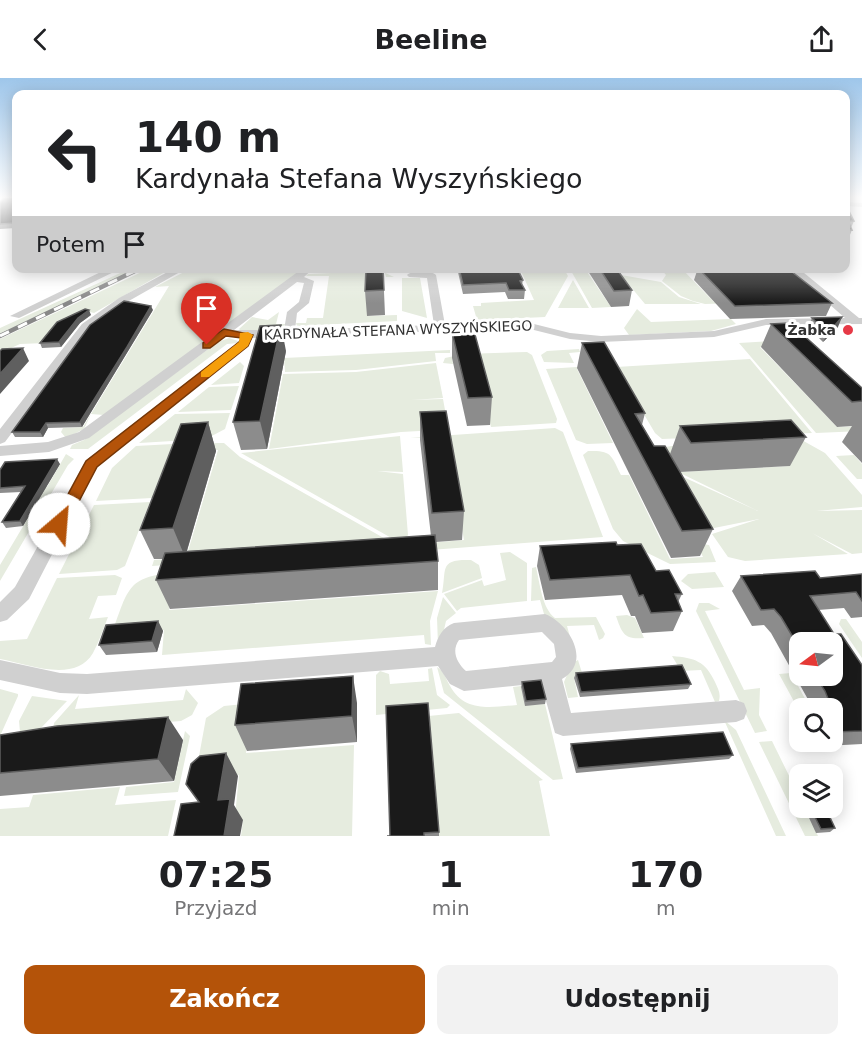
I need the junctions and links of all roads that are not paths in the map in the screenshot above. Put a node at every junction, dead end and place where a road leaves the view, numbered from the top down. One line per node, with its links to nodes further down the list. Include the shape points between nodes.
1 (107, 273): 7 (street)
2 (174, 273): 13 (street, via 123,300 86,326)
3 (303, 273): 6 (street, KARDYNAŁA STEFANA WYSZYŃSKIEGO)
4 (798, 273): 8 (street)
5 (412, 275): 9 (street, via 431,275)
6 (295, 279): 10 (street, KARDYNAŁA STEFANA WYSZYŃSKIEGO); 11 (street, via 309,281 304,303 292,312)
7 (15, 316)
8 (860, 322): 9 (street, KARDYNAŁA STEFANA WYSZYŃSKIEGO, via 766,322 714,334 601,339 570,336 533,325)
9 (440, 327): 11 (street, KARDYNAŁA STEFANA WYSZYŃSKIEGO)
10 (224, 332): 12 (street, KARDYNAŁA STEFANA WYSZYŃSKIEGO); 14 (street, KARDYNAŁA STEFANA WYSZYŃSKIEGO, via 84,435 49,447)
11 (289, 333): 12 (street, KARDYNAŁA STEFANA WYSZYŃSKIEGO)
12 (248, 335): 15 (street, via 244,344 91,464 22,593)
13 (0, 439)
14 (0, 452)
15 (0, 614)
16 (445, 656): 17 (street, via 87,684 60,683); 18 (street, via 452,672 464,681); 18 (street, via 448,638 454,632 545,623 559,634 567,656 557,671)
17 (0, 670)
18 (549, 672): 19 (street, via 563,725)
19 (736, 711)

